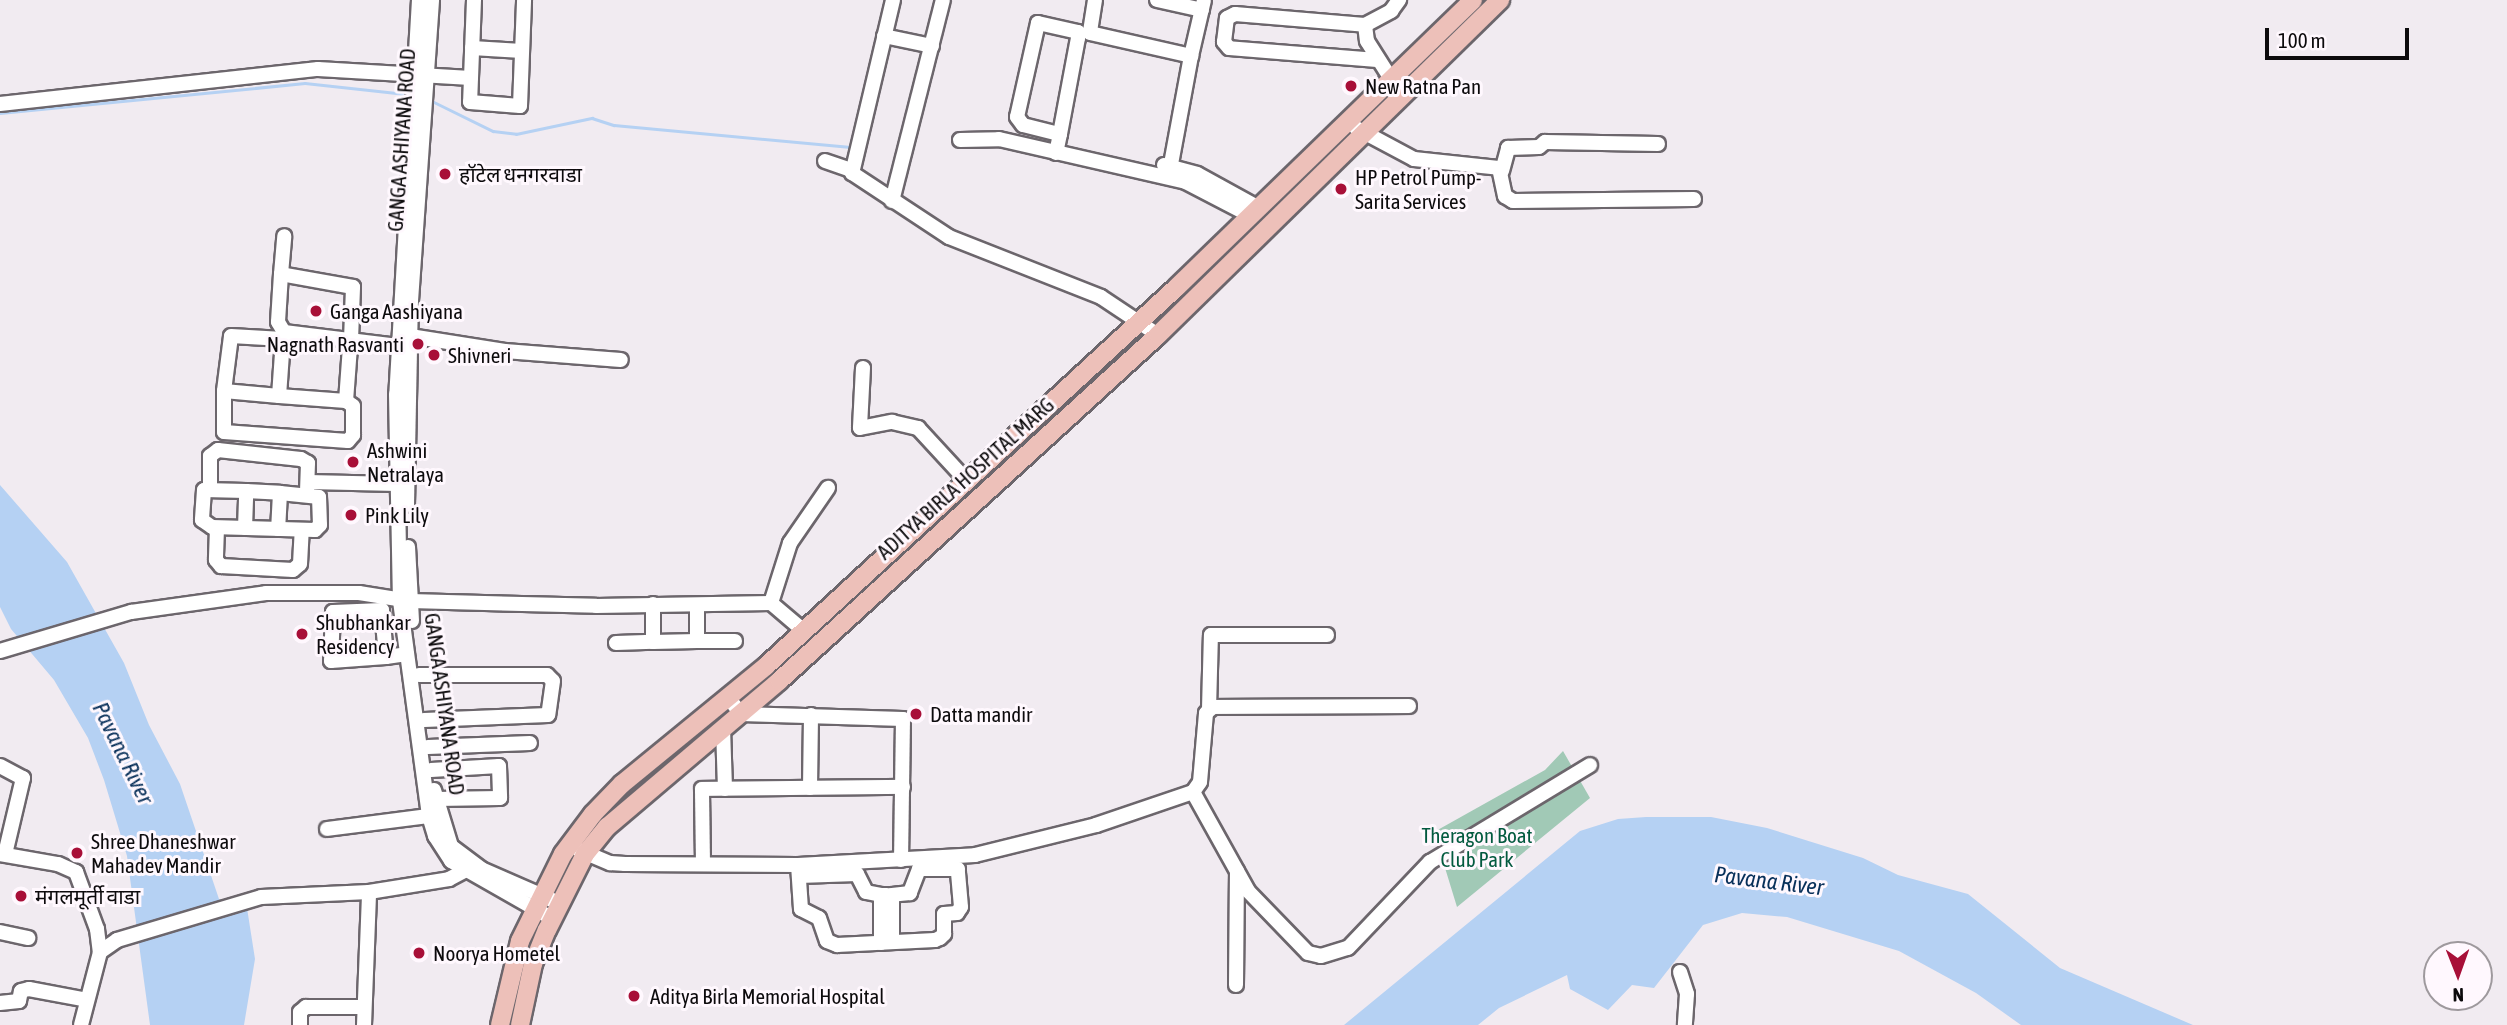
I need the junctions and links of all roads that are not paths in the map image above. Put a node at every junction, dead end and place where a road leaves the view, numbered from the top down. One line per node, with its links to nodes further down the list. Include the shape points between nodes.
1 (419, 0): 20 (street)
2 (432, 0): 20 (street, GANGA ASHIYANA ROAD)
3 (474, 0): 16 (street)
4 (524, 0): 17 (street)
5 (893, 0): 14 (street)
6 (943, 0): 15 (street)
7 (1095, 0): 18 (street, via 1090,33)
8 (1157, 0): 12 (street)
9 (1399, 0): 13 (street, via 1391,11)
10 (1473, 0): 22 (main road, ADITYA BIRLA HOSPITAL MARG)
11 (1500, 0): 25 (main road, ADITYA BIRLA HOSPITAL MARG)
12 (1203, 5): 18 (street)
13 (1365, 25): 19 (street); 19 (street, via 1230,14 1224,42 1229,48)
14 (884, 36): 15 (street); 31 (street)
15 (932, 46): 35 (street)
16 (472, 48): 17 (street); 21 (street)
17 (522, 51): 21 (street, via 520,106 470,102)
18 (1191, 56): 33 (street, via 1171,164 1164,164 1170,176)
19 (1377, 60): 22 (street)
20 (420, 75): 21 (street); 23 (street, via 318,69); 43 (street)
21 (471, 78)
22 (1391, 79): 24 (main road, ADITYA BIRLA HOSPITAL MARG)
23 (0, 104)
24 (1347, 123): 25 (street); 36 (main road, ADITYA BIRLA HOSPITAL MARG)
25 (1365, 133): 32 (street, via 1414,159 1494,166); 40 (main road, ADITYA BIRLA HOSPITAL MARG)
26 (1060, 134): 26 (street, via 1023,125 1017,117 1038,23 1079,32); 29 (street)
27 (960, 140): 29 (street, via 988,137)
28 (1658, 144): 32 (street, via 1545,142 1539,147 1508,148)
29 (1056, 153): 33 (street)
30 (825, 161): 31 (street)
31 (851, 170): 35 (street)
32 (1502, 171): 34 (street, via 1505,196 1513,201)
33 (1189, 177): 36 (street)
34 (1694, 199)
35 (892, 201): 39 (street, via 949,237 1101,297)
36 (1255, 212): 39 (main road, ADITYA BIRLA HOSPITAL MARG)
37 (284, 236): 38 (street)
38 (281, 274): 42 (street, via 280,328); 42 (street, via 352,287)
39 (1138, 322): 40 (street); 48 (main road, ADITYA BIRLA HOSPITAL MARG)
40 (1158, 335): 50 (main road, ADITYA BIRLA HOSPITAL MARG)
41 (283, 339): 42 (street); 46 (street, via 231,336); 47 (street)
42 (351, 344): 43 (street); 49 (street)
43 (405, 347): 44 (street); 52 (street); 64 (street, GANGA ASHIYANA ROAD)
44 (621, 360)
45 (863, 368): 51 (street, via 860,428 892,422 918,428)
46 (224, 391): 47 (street); 49 (street, via 227,435 348,441 353,435 353,406)
47 (279, 396): 49 (street)
48 (1053, 399): 50 (main road); 51 (main road, ADITYA BIRLA HOSPITAL MARG)
49 (346, 401)
50 (1068, 415): 59 (main road, ADITYA BIRLA HOSPITAL MARG)
51 (965, 480): 58 (main road, ADITYA BIRLA HOSPITAL MARG)
52 (397, 484): 53 (street); 64 (street)
53 (307, 488): 55 (street, via 308,463 302,459 218,450 210,456); 57 (street); 63 (street, via 319,497 320,525)
54 (828, 488): 65 (street, via 790,543)
55 (210, 489): 56 (street); 60 (street, via 202,495 202,520)
56 (246, 491): 57 (street); 61 (street)
57 (280, 493): 62 (street)
58 (942, 499): 59 (main road); 68 (main road, ADITYA BIRLA HOSPITAL MARG)
59 (957, 514): 81 (main road, ADITYA BIRLA HOSPITAL MARG)
60 (217, 528): 61 (street); 63 (street, via 216,560 221,566 293,570 300,564)
61 (245, 528): 62 (street)
62 (278, 529): 63 (street)
63 (302, 530)
64 (405, 598): 66 (street); 74 (street, via 266,593 131,612); 75 (street); 77 (street, GANGA ASHIYANA ROAD)
65 (771, 603): 67 (street); 68 (street)
66 (653, 604): 67 (street); 72 (street)
67 (697, 605): 71 (street)
68 (804, 631): 78 (main road, ADITYA BIRLA HOSPITAL MARG)
69 (1326, 635): 80 (street, via 1211,635)
70 (735, 640): 71 (street)
71 (697, 641): 72 (street)
72 (653, 642): 73 (street)
73 (616, 643)
74 (0, 651)
75 (407, 654): 76 (street); 95 (street)
76 (386, 657): 76 (street, via 382,610 333,612 331,661)
77 (419, 675): 83 (street, GANGA ASHIYANA ROAD); 83 (street, via 547,676 553,681 548,715)
78 (728, 697): 81 (street); 97 (main road, ADITYA BIRLA HOSPITAL MARG, via 622,783)
79 (1409, 706): 80 (street)
80 (1209, 709): 93 (street, via 1200,782)
81 (741, 714): 82 (street); 84 (main road, ADITYA BIRLA HOSPITAL MARG)
82 (811, 715): 90 (street, via 902,719); 91 (street)
83 (424, 720): 86 (street, GANGA ASHIYANA ROAD)
84 (723, 728): 92 (street); 99 (main road, ADITYA BIRLA HOSPITAL MARG, via 636,798)
85 (530, 743): 86 (street)
86 (428, 747): 89 (street, GANGA ASHIYANA ROAD)
87 (1590, 765): 104 (street, via 1430,862 1343,952 1308,953 1248,891)
88 (0, 766): 98 (street, via 23,778)
89 (431, 770): 94 (street, GANGA ASHIYANA ROAD); 94 (street, via 499,766 500,798)
90 (903, 787): 91 (street); 100 (street)
91 (810, 788): 92 (street)
92 (725, 789): 101 (street, via 702,789)
93 (1193, 792): 100 (street, via 1096,825 975,855); 104 (street)
94 (436, 799): 102 (street, GANGA ASHIYANA ROAD, via 447,841)
95 (429, 816): 96 (street); 102 (street, via 439,845)
96 (327, 829)
97 (569, 844): 99 (street); 105 (main road, ADITYA BIRLA HOSPITAL MARG)
98 (3, 854): 114 (street, via 58,863 76,872 97,929)
99 (585, 854): 101 (street, via 610,863); 110 (main road, ADITYA BIRLA HOSPITAL MARG)
100 (901, 860): 103 (street)
101 (703, 863): 103 (street)
102 (470, 869): 106 (street, GANGA ASHIYANA ROAD); 107 (street); 109 (street)
103 (798, 870): 108 (street, via 857,874 866,892); 113 (street, via 801,909 819,918 827,941 837,945)
104 (1237, 870): 116 (street)
105 (553, 873): 106 (street, via 539,881); 109 (main road, ADITYA BIRLA HOSPITAL MARG)
106 (505, 879): 109 (street, GANGA ASHIYANA ROAD)
107 (369, 892): 114 (street, via 261,897 117,940); 119 (street)
108 (886, 895): 113 (street); 113 (street, via 910,893 919,869 960,872 961,907 957,913 943,916 944,934 935,940)
109 (539, 903): 110 (street); 123 (main road, ADITYA BIRLA HOSPITAL MARG, via 513,958)
110 (556, 911): 124 (main road, ADITYA BIRLA HOSPITAL MARG, via 533,964)
111 (0, 932): 112 (street)
112 (28, 938)
113 (886, 942)
114 (100, 952): 117 (street)
115 (1680, 972): 125 (street, via 1687,994)
116 (1236, 985)
117 (87, 1000): 118 (street, via 29,989 21,991 19,1001); 120 (street)
118 (0, 1003)
119 (364, 1007): 121 (street, via 306,1007 300,1012); 122 (street)
120 (81, 1025)
121 (300, 1025)
122 (364, 1025)
123 (500, 1025)
124 (520, 1025)
125 (1685, 1025)

